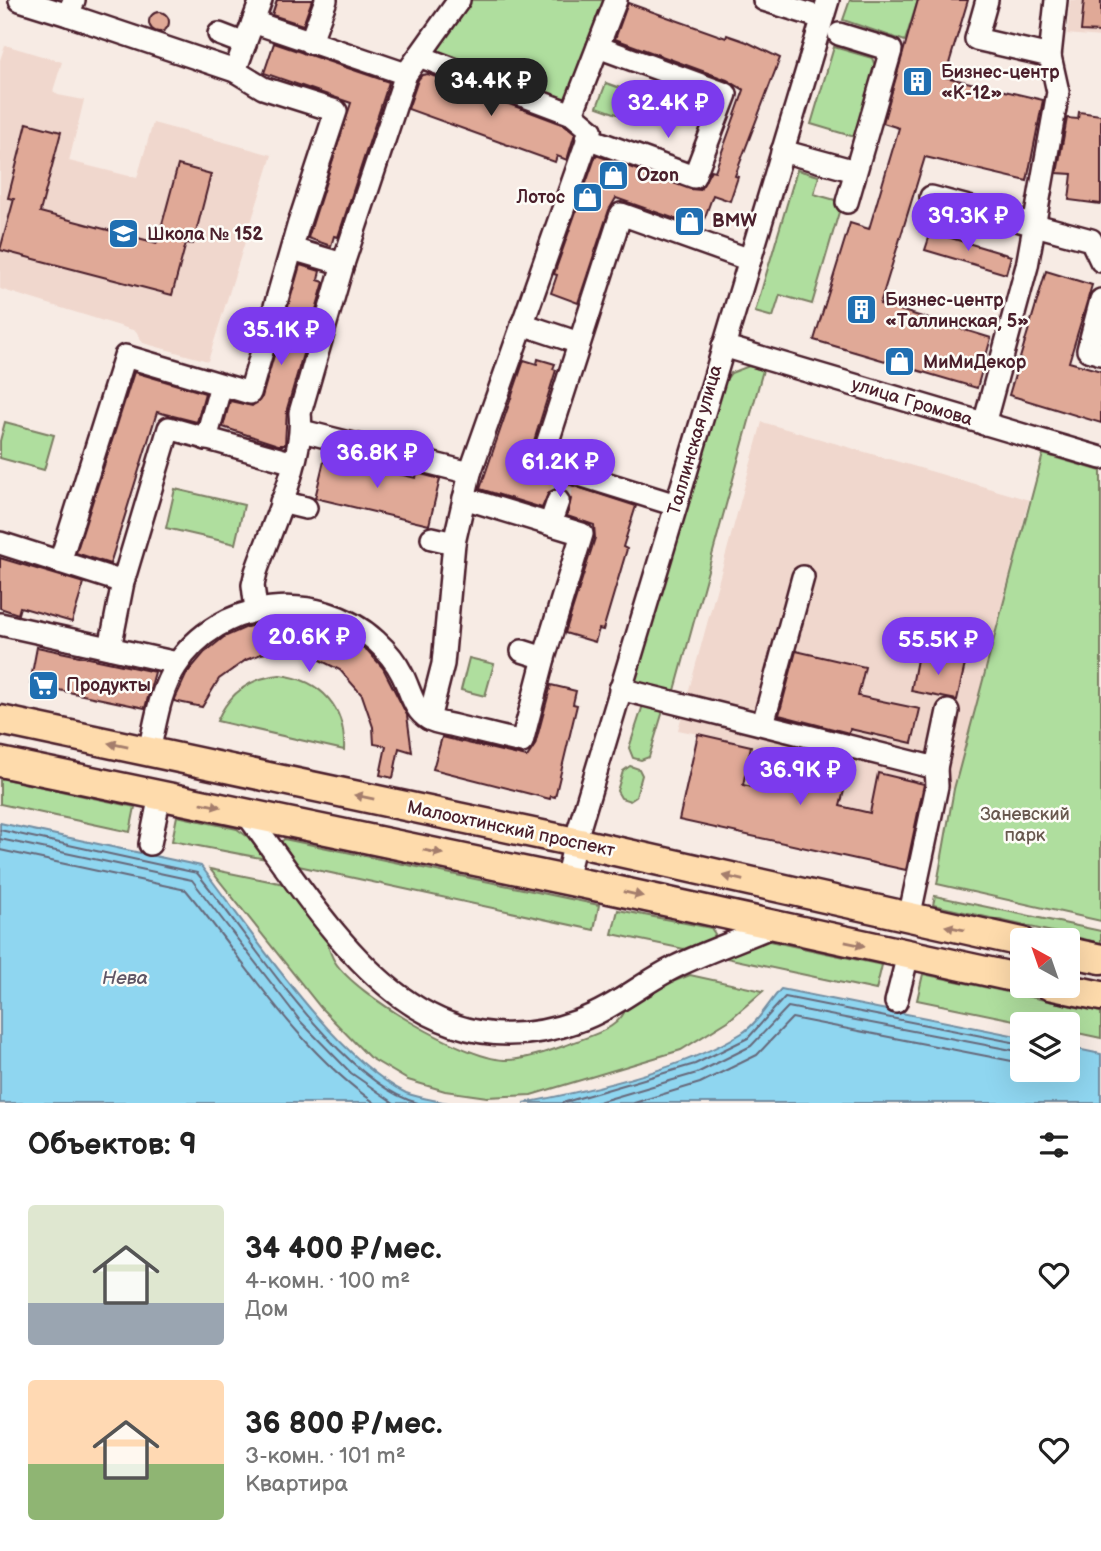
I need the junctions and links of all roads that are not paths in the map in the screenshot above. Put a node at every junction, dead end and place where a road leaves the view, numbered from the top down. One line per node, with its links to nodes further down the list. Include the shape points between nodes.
1 (20, 0): 9 (street)
2 (261, 0): 11 (street)
3 (326, 0): 14 (street)
4 (459, 0): 17 (street)
5 (616, 0): 16 (street)
6 (764, 0): 10 (street)
7 (987, 0): 18 (street, via 976,40)
8 (1056, 0): 18 (street)
9 (71, 8): 19 (street)
10 (825, 9): 23 (street, Таллинская улица)
11 (253, 22): 14 (street); 15 (street)
12 (219, 34): 15 (street)
13 (839, 34): 24 (street, via 891,50)
14 (310, 43): 20 (street)
15 (245, 44): 19 (street)
16 (598, 47): 21 (street); 22 (street, via 726,94 694,177)
17 (419, 56): 20 (street); 21 (street)
18 (1050, 56): 27 (street, via 1058,92)
19 (235, 71): 29 (street, via 263,88 336,111)
20 (406, 74): 32 (street)
21 (572, 114): 22 (street, via 591,130)
22 (587, 138): 34 (street)
23 (782, 151): 24 (street); 30 (street, Таллинская улица)
24 (855, 171): 26 (street)
25 (931, 197): 27 (street)
26 (847, 202)
27 (1034, 225): 28 (street); 39 (street, via 1027,266 1009,303)
28 (1096, 242): 31 (street)
29 (292, 248): 32 (street); 38 (street, via 250,393)
30 (750, 260): 35 (street, via 621,214); 36 (street, Таллинская улица)
31 (1101, 261)
32 (343, 264): 40 (street, via 300,413)
33 (1101, 300): 37 (street, via 1088,350)
34 (522, 324): 35 (street); 44 (street)
35 (579, 343): 45 (street, via 541,463)
36 (723, 346): 39 (street, улица Громова); 48 (street, Таллинская улица)
37 (1101, 354)
38 (221, 385): 41 (street); 54 (street, via 125,356)
39 (984, 424): 42 (street, улица Громова)
40 (302, 431): 43 (street); 44 (street)
41 (206, 439): 43 (street); 56 (street, via 169,428)
42 (1101, 458)
43 (294, 463): 47 (street)
44 (470, 473): 46 (street)
45 (563, 486): 48 (street); 50 (street)
46 (464, 498): 50 (street); 53 (street)
47 (281, 502): 49 (street); 57 (street, via 256,572)
48 (676, 505): 63 (street, Таллинская улица)
49 (306, 508)
50 (551, 524): 61 (street, via 582,534)
51 (432, 538): 53 (street)
52 (0, 543): 54 (street)
53 (454, 543): 65 (street, via 443,664)
54 (60, 562): 56 (street)
55 (803, 577): 67 (street)
56 (123, 582): 59 (street)
57 (256, 610): 62 (street, via 221,623); 65 (street, via 307,608 362,629 390,655 416,707)
58 (0, 624): 59 (street)
59 (110, 648): 62 (street)
60 (522, 652): 61 (street)
61 (544, 658): 65 (street, via 522,742)
62 (177, 663): 68 (street, via 162,692)
63 (620, 689): 67 (street); 73 (street, Таллинская улица)
64 (948, 711): 70 (street)
65 (429, 719)
66 (0, 720): 68 (main road, Малоохтинский проспект, one-way to 66)
67 (763, 724): 70 (street)
68 (149, 751): 73 (main road, Малоохтинский проспект, one-way to 68)
69 (0, 762): 71 (main road)
70 (936, 768): 76 (street, via 937,786)
71 (160, 795): 72 (main road, one-way to 72); 74 (street)
72 (245, 812): 75 (main road, one-way to 75); 77 (street, via 317,911 400,998 456,1028 493,1036 524,1035 579,1021 674,967)
73 (575, 842): 75 (street, Таллинская улица); 76 (main road, Малоохтинский проспект, one-way to 73)
74 (150, 844)
75 (566, 880): 77 (main road, one-way to 77)
76 (909, 918): 78 (main road, Малоохтинский проспект, one-way to 76)
77 (773, 926): 79 (main road, one-way to 79)
78 (1010, 939)
79 (908, 955): 82 (main road); 85 (street)
80 (1080, 955): 81 (main road)
81 (1101, 959)
82 (1010, 976)
83 (1080, 992): 84 (main road)
84 (1101, 996)
85 (896, 1002)

